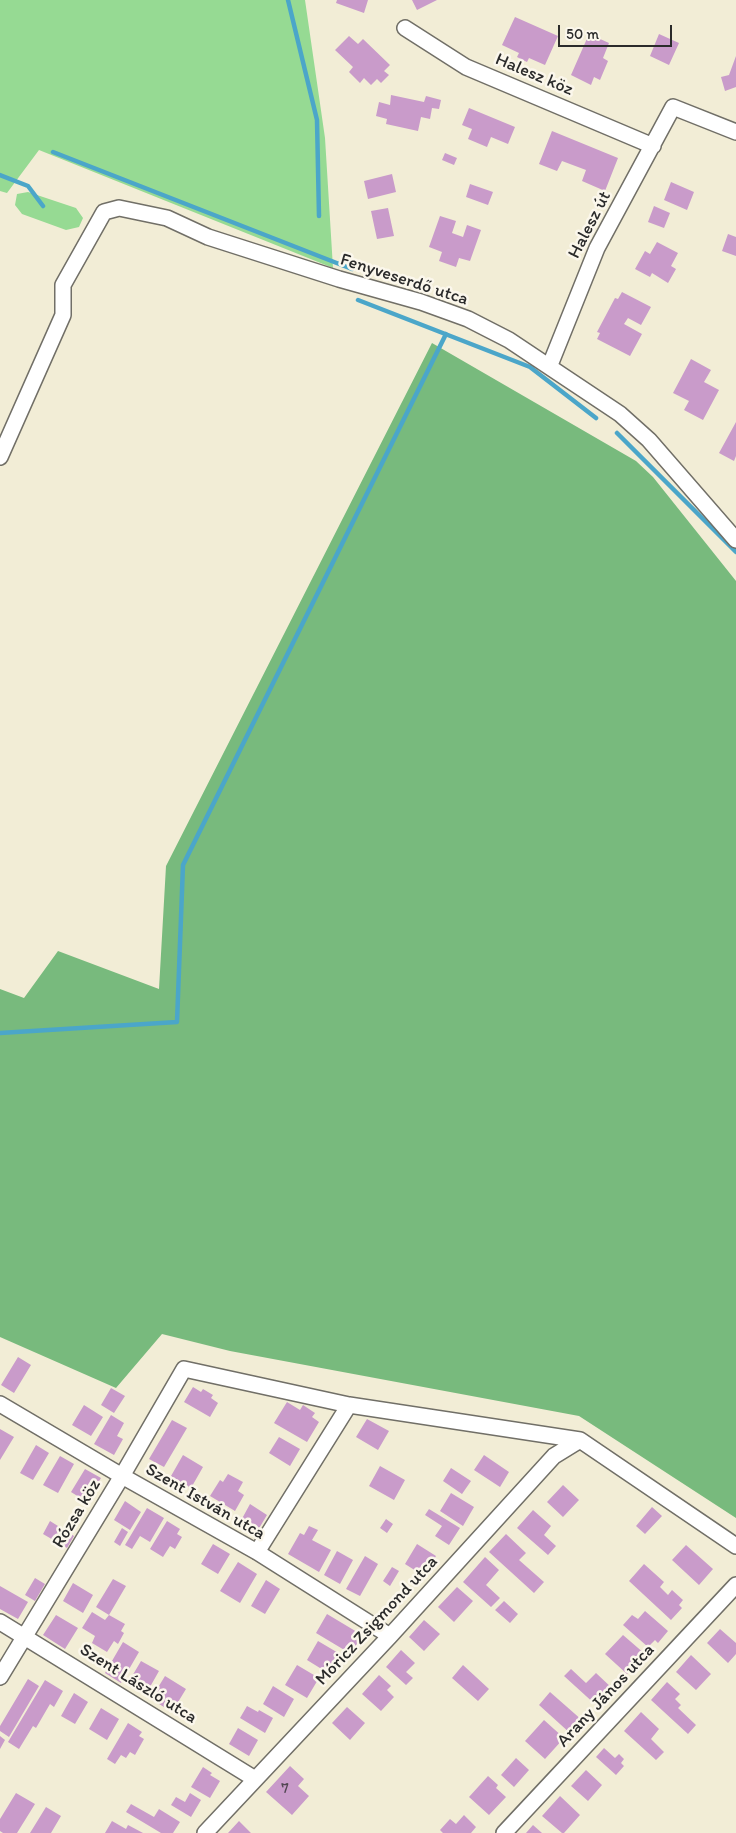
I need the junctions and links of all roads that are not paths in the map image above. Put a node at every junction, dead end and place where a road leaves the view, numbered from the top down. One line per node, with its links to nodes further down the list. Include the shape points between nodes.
1 (405, 28): 3 (street, Halesz köz, via 466,67)
2 (736, 132): 3 (street, Halesz út, via 673,107)
3 (653, 146): 4 (street, Halesz út, via 597,248)
4 (550, 366): 5 (street, Fenyveserdő utca, via 468,319 208,237 167,218 119,208 104,212 63,285 63,315); 6 (street, Fenyveserdő utca, via 620,414 649,440)
5 (0, 456)
6 (736, 540)
7 (0, 1404): 10 (street, Szent István utca)
8 (349, 1405): 9 (street); 10 (street, Rózsa köz, via 184,1369); 12 (street)
9 (580, 1440): 11 (street); 16 (street, Móricz Zsigmond utca, via 554,1456)
10 (122, 1476): 12 (street, Szent István utca); 15 (street, Rózsa köz)
11 (736, 1546)
12 (256, 1552): 16 (street, Szent István utca)
13 (736, 1585): 20 (street, Arany János utca)
14 (0, 1622): 15 (street, Szent László utca)
15 (24, 1636): 17 (street, Rózsa köz); 18 (street, Szent László utca)
16 (390, 1636): 18 (street, Móricz Zsigmond utca)
17 (0, 1677)
18 (255, 1778): 19 (street, Móricz Zsigmond utca)
19 (205, 1833)
20 (504, 1833)

